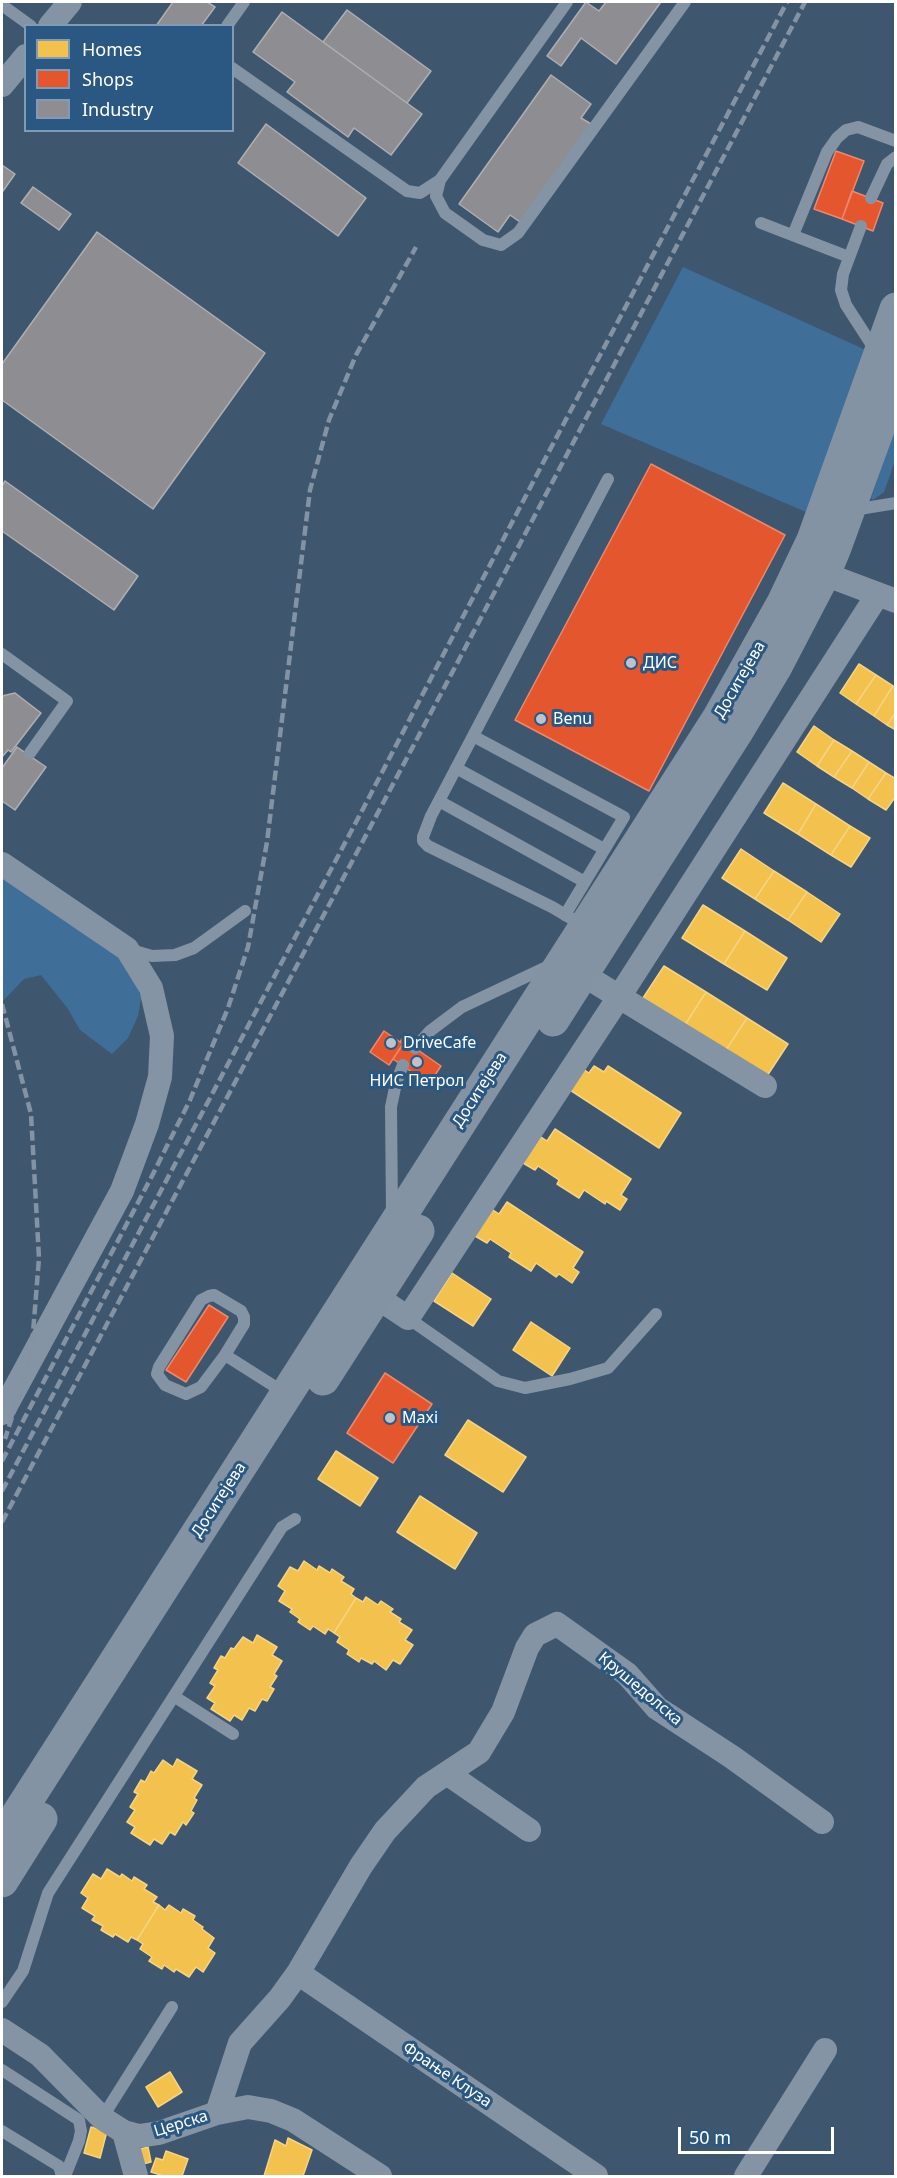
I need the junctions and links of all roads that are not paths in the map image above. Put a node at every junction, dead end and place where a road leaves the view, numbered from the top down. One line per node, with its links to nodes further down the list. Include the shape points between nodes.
1 (70, 2): 7 (street)
2 (244, 2): 8 (lane)
3 (567, 2): 14 (lane)
4 (685, 2): 14 (lane, via 518,234 501,245 483,240 445,213 436,196)
5 (4, 4): 6 (lane)
6 (29, 24)
7 (52, 24)
8 (228, 24)
9 (24, 58): 11 (street)
10 (234, 69): 14 (lane, via 407,191 420,193)
11 (2, 85)
12 (896, 141): 18 (lane, via 858,128 846,130 837,138 827,152)
13 (896, 157): 15 (lane, via 887,164)
14 (440, 180)
15 (871, 198)
16 (761, 223): 18 (lane)
17 (861, 226): 19 (lane)
18 (793, 235): 19 (lane)
19 (849, 257): 21 (lane, via 841,290 846,305)
20 (896, 309): 21 (main road, Доситејева)
21 (887, 368): 24 (main road, Доситејева); 25 (main road, Доситејева, via 813,540)
22 (608, 478): 28 (lane)
23 (896, 503): 24 (lane)
24 (849, 511): 25 (main road, Доситејева)
25 (813, 569): 26 (street); 36 (main road, Доситејева, via 775,668 736,733)
26 (887, 597): 39 (street)
27 (2, 654): 29 (lane, via 67,701)
28 (473, 736): 30 (lane); 32 (lane, via 623,816)
29 (30, 753)
30 (456, 768): 31 (lane); 32 (lane)
31 (439, 801): 34 (lane); 36 (lane, via 424,831 423,841 428,846)
32 (604, 849): 34 (lane)
33 (2, 864): 37 (street)
34 (585, 882): 36 (lane)
35 (245, 911): 37 (lane, via 194,948 175,955 152,956)
36 (585, 927): 38 (main road, Доситејева)
37 (127, 949): 49 (street, via 151,988 162,1036 160,1077 150,1115 122,1191)
38 (574, 966): 39 (street); 40 (lane, via 462,1007 430,1030); 43 (main road, Доситејева); 44 (main road, Доситејева)
39 (619, 997): 42 (street); 46 (street)
40 (415, 1048)
41 (403, 1065): 43 (lane, via 391,1107)
42 (765, 1086)
43 (393, 1228): 44 (main road, Доситејева)
44 (366, 1290): 46 (street); 48 (main road, Доситејева); 51 (main road, Доситејева)
45 (656, 1314): 46 (lane, via 608,1368 525,1388 498,1381)
46 (408, 1318)
47 (225, 1355): 47 (lane, via 244,1324 244,1317 241,1311 214,1295 209,1296 201,1300 157,1374 165,1385 186,1394 201,1387); 48 (lane)
48 (286, 1394): 51 (main road, Доситејева)
49 (2, 1413)
50 (296, 1519): 52 (lane, via 282,1527)
51 (160, 1612): 57 (main road, Доситејева); 58 (main road, Доситејева)
52 (175, 1696): 53 (lane); 60 (lane, via 48,1893 23,1971)
53 (233, 1734)
54 (448, 1774): 55 (street, Крушедолска, via 479,1752 503,1712 527,1648 535,1635 557,1624 627,1674 657,1708 732,1756); 56 (street); 59 (street, Крушедолска, via 426,1788 385,1831)
55 (822, 1822)
56 (529, 1830)
57 (2, 1839)
58 (2, 1881)
59 (298, 1973): 65 (street, Крушедолска, via 240,2043); 72 (street, Фрање Клуза)
60 (2, 2002)
61 (172, 2007): 66 (lane)
62 (2, 2030): 66 (street, Церска, via 40,2055)
63 (825, 2050): 73 (street)
64 (2, 2070): 69 (lane, via 79,2120 79,2142)
65 (217, 2113): 68 (street, Церска, via 159,2133 139,2136); 71 (street, Церска, via 248,2107 282,2115)
66 (102, 2118): 68 (street, Церска)
67 (2, 2131): 69 (lane, via 59,2166)
68 (124, 2132): 70 (street)
69 (64, 2176)
70 (136, 2176)
71 (380, 2176)
72 (596, 2176)
73 (746, 2176)

